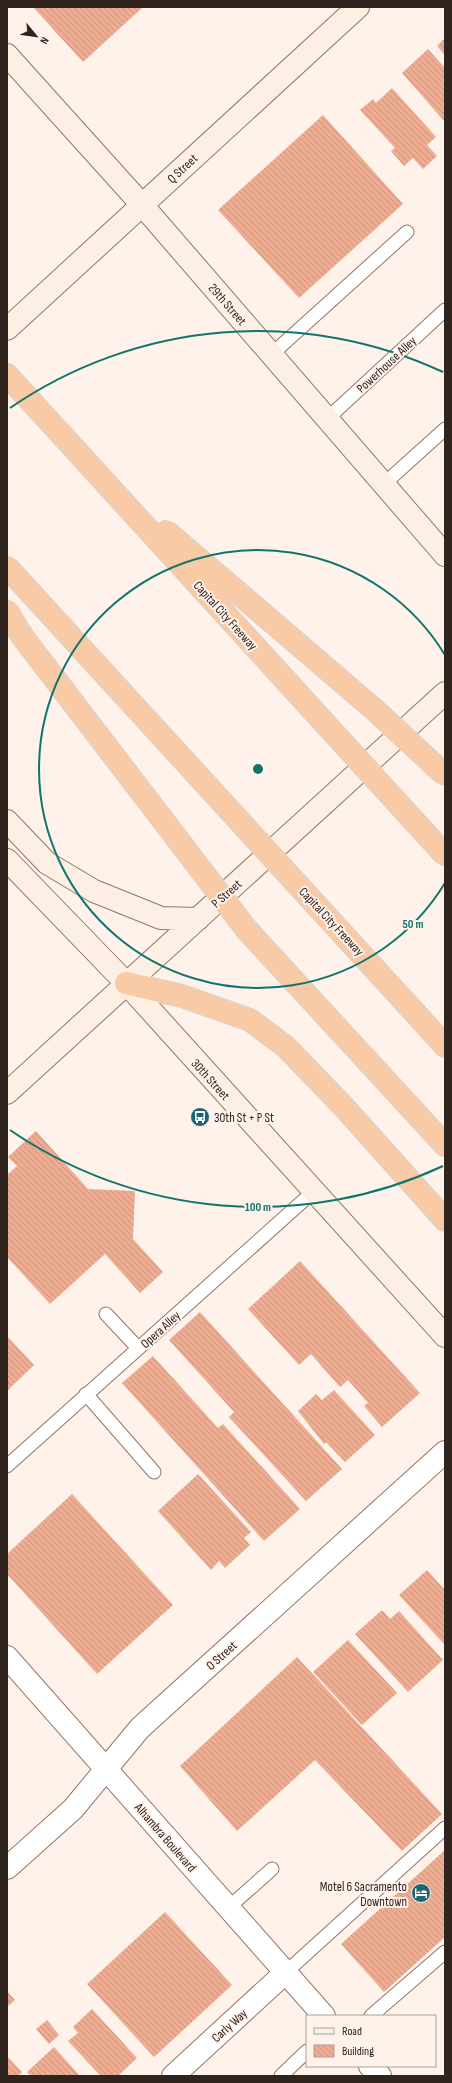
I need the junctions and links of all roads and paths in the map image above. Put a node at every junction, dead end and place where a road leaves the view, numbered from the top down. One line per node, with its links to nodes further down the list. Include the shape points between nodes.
1 (358, 7): 3 (main road, Q Street)
2 (7, 55): 3 (main road, 29th Street)
3 (143, 206): 6 (main road, Q Street); 7 (main road, 29th Street)
4 (407, 232): 7 (lane)
5 (445, 310): 9 (lane, Powerhouse Alley)
6 (7, 330)
7 (272, 354): 9 (main road, 29th Street)
8 (7, 375): 11 (highway, Capital City Freeway)
9 (327, 419): 12 (main road, 29th Street)
10 (445, 429): 12 (lane)
11 (92, 468): 17 (highway, bridge, via 376,711); 19 (highway, Capital City Freeway, bridge)
12 (384, 484): 13 (main road, 29th Street)
13 (445, 555)
14 (7, 567): 23 (highway, Capital City Freeway, bridge)
15 (7, 611): 25 (highway, bridge, via 22,636 247,930)
16 (445, 693): 21 (main road, P Street)
17 (445, 775)
18 (7, 820): 21 (main road, via 47,863 94,891 161,918)
19 (445, 855)
20 (7, 860): 22 (main road, 30th Street)
21 (198, 919): 22 (main road, P Street)
22 (126, 983): 24 (main road, P Street); 26 (main road, 30th Street); 27 (highway, via 182,996 250,1020 286,1047 343,1106)
23 (445, 1046)
24 (7, 1093)
25 (445, 1145)
26 (313, 1192): 29 (main road, 30th Street); 30 (lane, Opera Alley)
27 (445, 1220)
28 (106, 1314): 30 (lane)
29 (445, 1336)
30 (138, 1348): 31 (lane, Opera Alley)
31 (86, 1394): 33 (lane, Opera Alley); 34 (lane)
32 (445, 1452): 36 (street, O Street, via 140,1728)
33 (7, 1466)
34 (154, 1472)
35 (7, 1657): 36 (street, Alhambra Boulevard)
36 (107, 1770): 38 (street, O Street, via 73,1809); 40 (street, Alhambra Boulevard)
37 (445, 1828): 42 (lane)
38 (7, 1868)
39 (272, 1869): 40 (lane)
40 (228, 1908): 42 (street, Alhambra Boulevard)
41 (445, 1952): 44 (lane)
42 (285, 1973): 43 (street, Alhambra Boulevard); 47 (street, Carly Way)
43 (323, 2015)
44 (372, 2015)
45 (306, 2053): 48 (lane)
46 (371, 2067): 49 (street)
47 (173, 2076)
48 (281, 2076)
49 (380, 2076)

